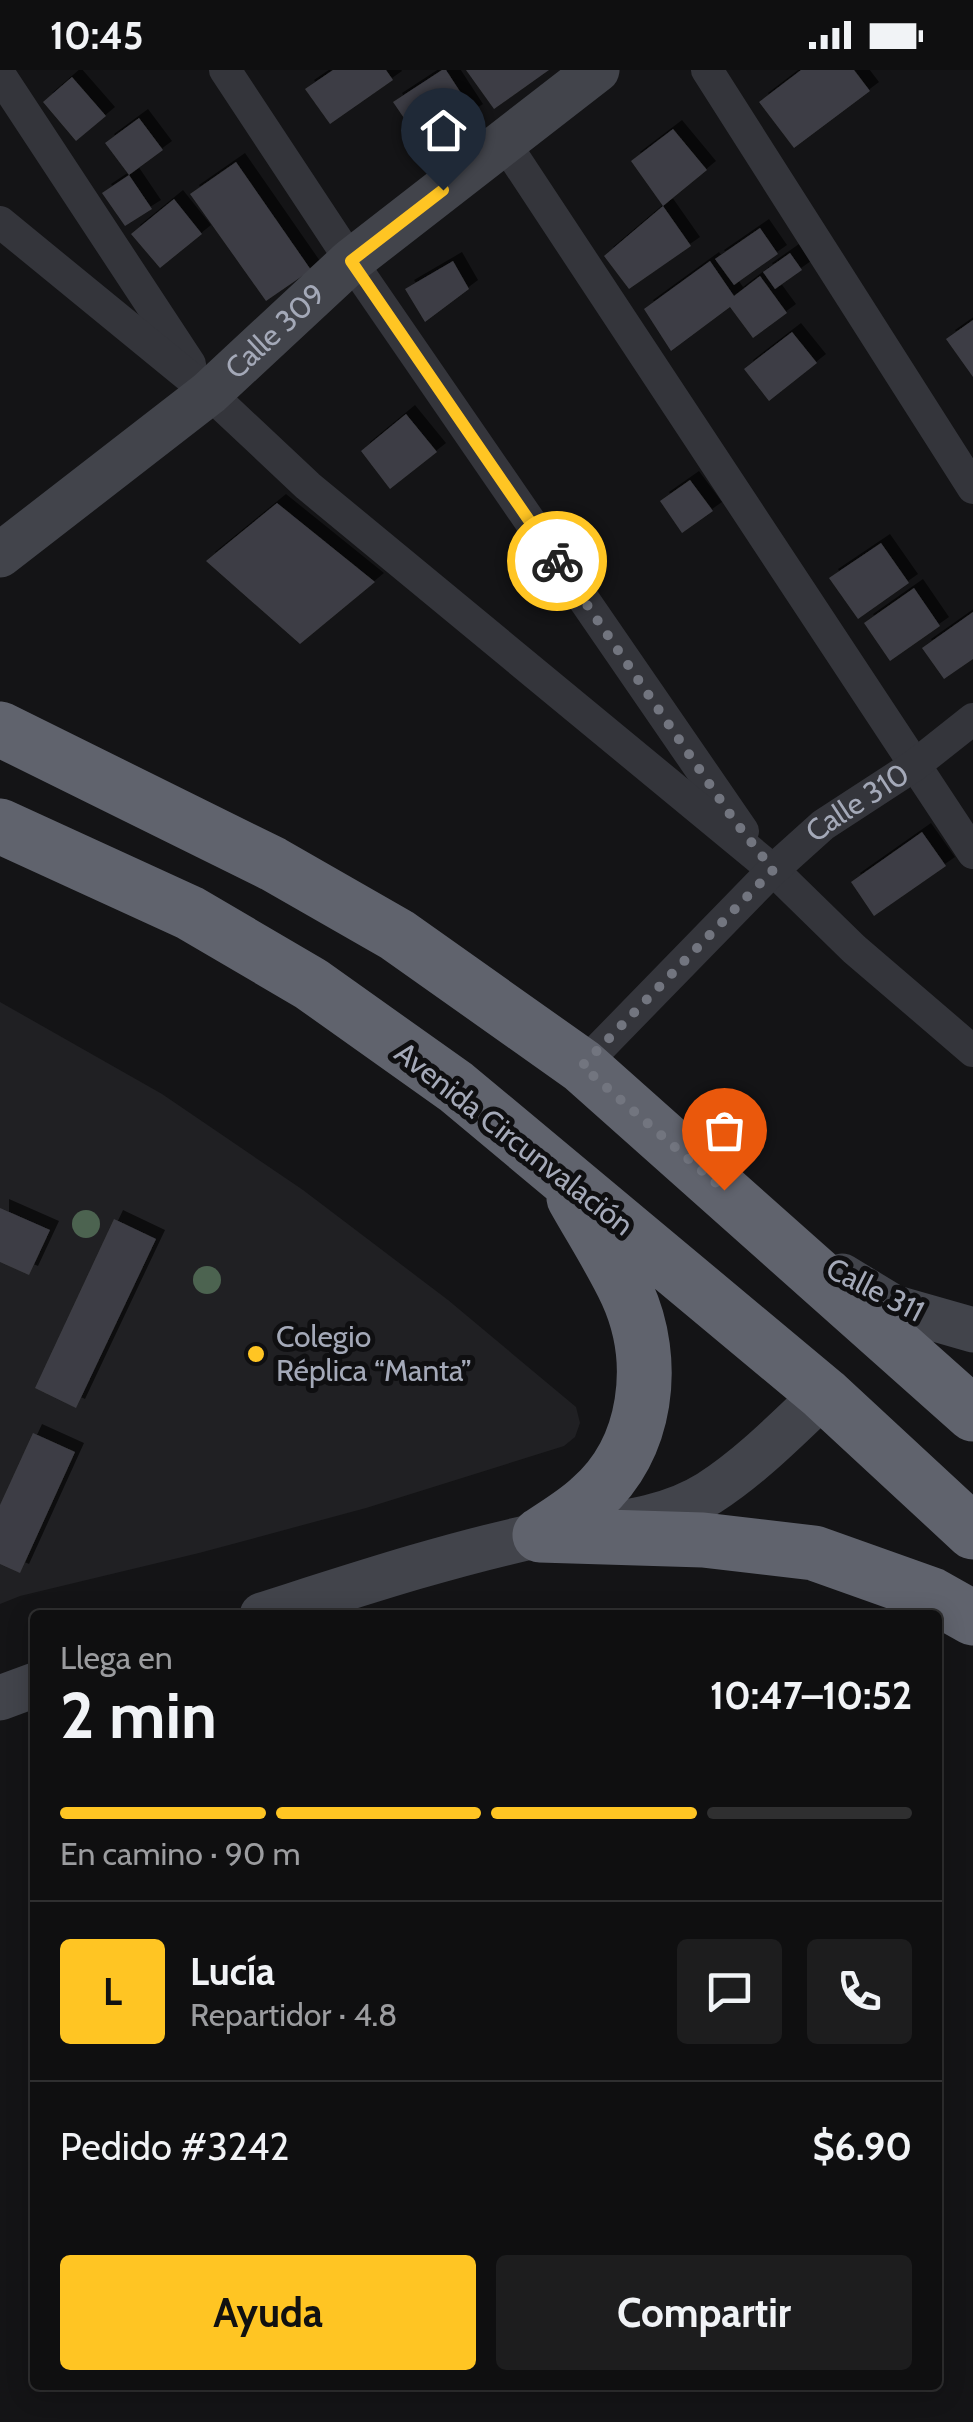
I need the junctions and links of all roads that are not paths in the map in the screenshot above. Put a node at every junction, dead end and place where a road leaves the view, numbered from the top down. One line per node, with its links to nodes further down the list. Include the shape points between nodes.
1 (225, 70): 7 (street)
2 (597, 70): 5 (street, Calle 309)
3 (707, 70): 9 (street)
4 (0, 75): 8 (street)
5 (504, 142): 7 (street, Calle 309); 13 (street)
6 (0, 222): 8 (street)
7 (351, 261): 8 (street, Calle 309); 16 (street)
8 (209, 393): 10 (street, Calle 309); 16 (street, via 308,486)
9 (973, 488)
10 (0, 555)
11 (973, 718): 13 (street, Calle 310)
12 (0, 728): 18 (highway, via 274,864 397,935)
13 (915, 766): 15 (street); 16 (street, Calle 310, via 823,825)
14 (0, 826): 19 (highway, Avenida Circunvalación, via 190,913 312,984)
15 (973, 853)
16 (773, 870): 17 (street); 18 (street, Calle 310)
17 (973, 1052)
18 (582, 1066): 20 (highway)
19 (558, 1170): 22 (highway, Avenida Circunvalación); 25 (highway, via 628,1296 642,1340 644,1387 639,1425 622,1464 591,1499)
20 (781, 1240): 21 (street, Calle 311, via 893,1307); 23 (highway)
21 (973, 1330)
22 (824, 1394): 24 (highway, Avenida Circunvalación); 25 (street, via 706,1494 645,1520)
23 (973, 1414)
24 (973, 1532)
25 (540, 1536): 26 (street); 27 (highway, via 703,1540 814,1554 932,1595)
26 (278, 1610)
27 (973, 1618)
28 (30, 1687): 29 (street)
29 (0, 1698)

